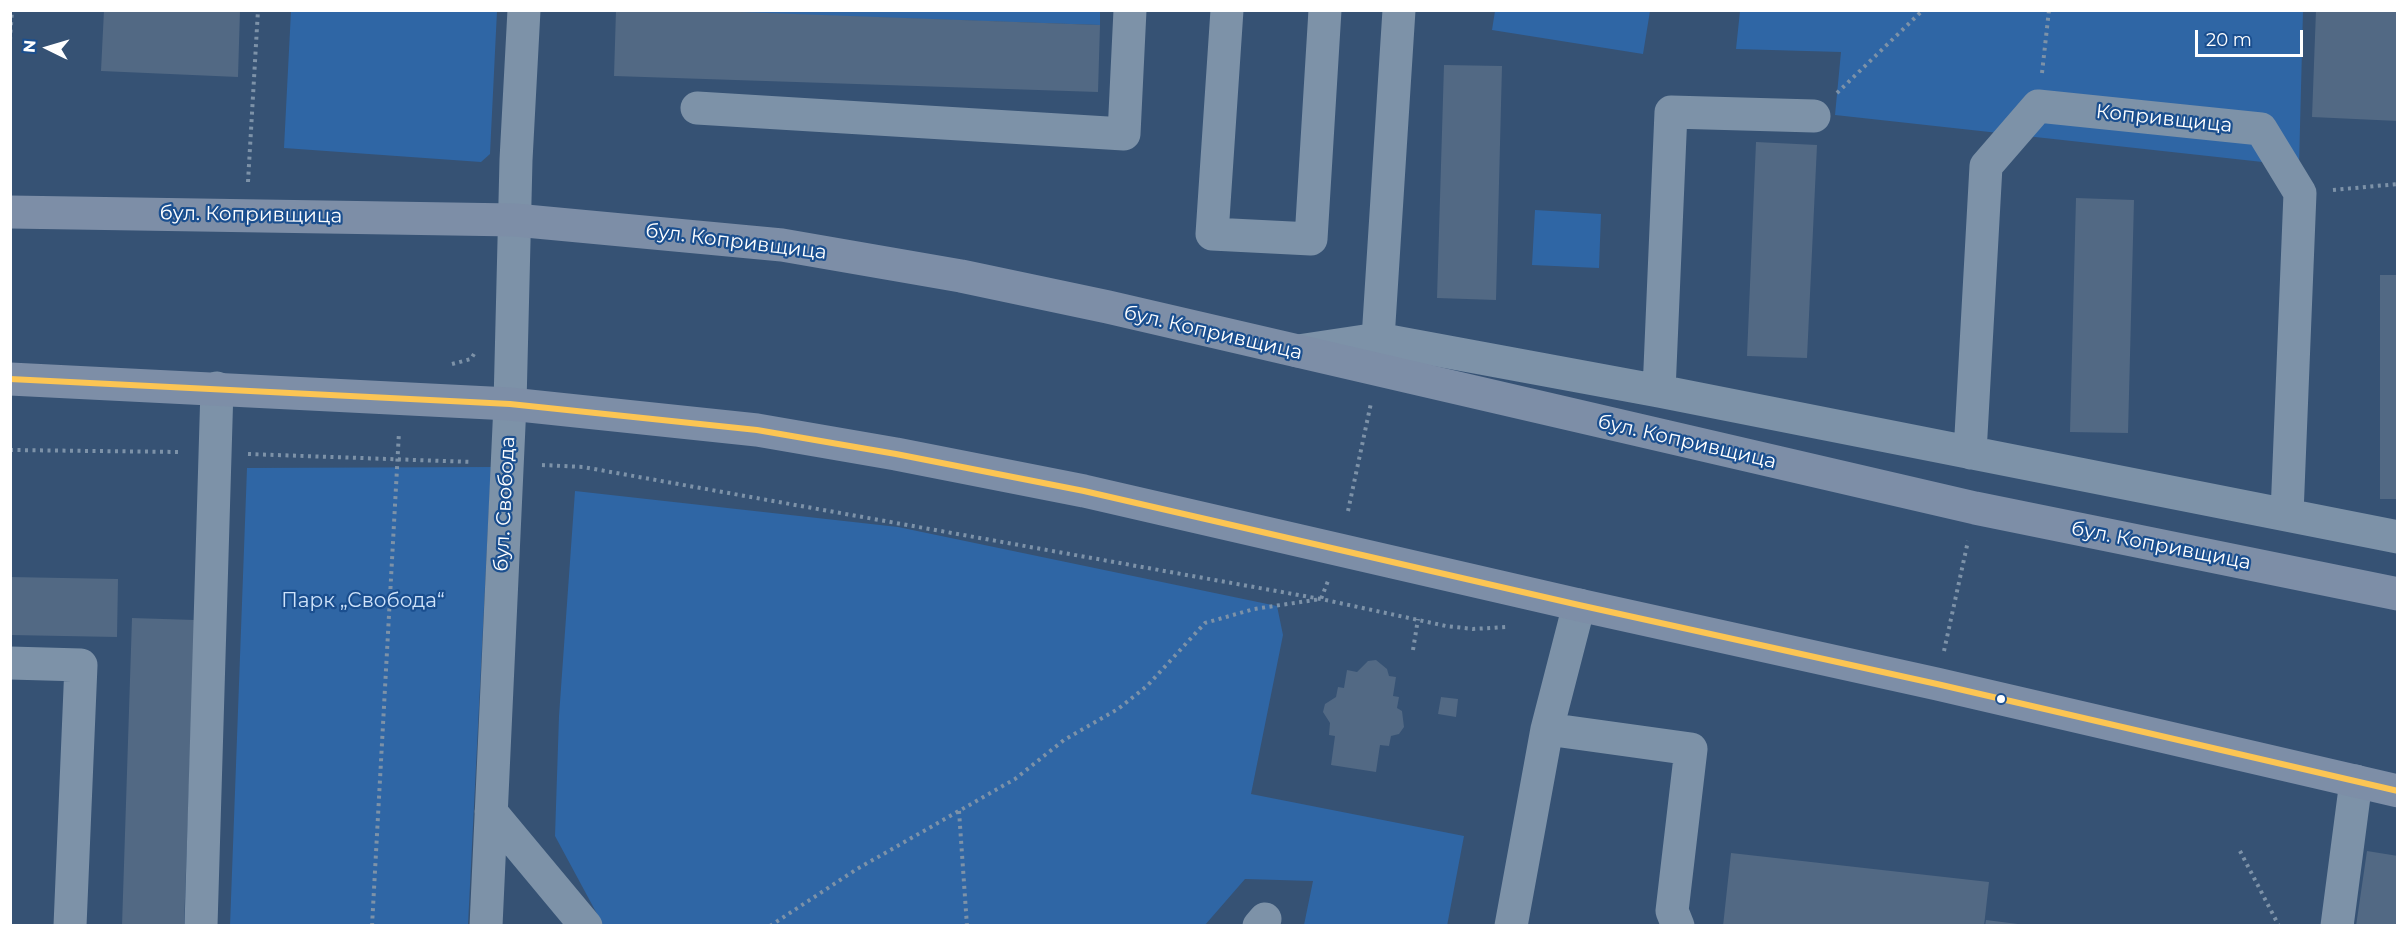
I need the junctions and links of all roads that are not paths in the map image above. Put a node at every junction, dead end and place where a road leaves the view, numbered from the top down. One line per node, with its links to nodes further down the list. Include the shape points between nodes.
1 (524, 10): 9 (street, бул. Свобода)
2 (1130, 10): 6 (street, via 1124,134)
3 (1227, 10): 4 (street, via 1212,234 1311,239)
4 (1325, 10)
5 (1399, 10): 10 (street)
6 (697, 108)
7 (1814, 116): 14 (street, via 1671,112)
8 (10, 212): 9 (main road, бул. Копривщица)
9 (515, 220): 11 (main road, бул. Копривщица, via 782,244 961,276); 15 (street, бул. Свобода)
10 (1378, 339): 11 (street); 14 (street)
11 (1293, 352): 19 (main road, бул. Копривщица, via 1975,508)
12 (10, 380): 13 (main road)
13 (217, 388): 15 (main road); 27 (street)
14 (1659, 391): 16 (street)
15 (510, 404): 20 (main road, via 757,430 896,454 1084,491); 25 (street, бул. Свобода)
16 (1970, 453): 17 (street); 17 (street, Копривщица, via 1986,165 2038,106 2261,129 2300,193)
17 (2287, 514): 18 (street)
18 (2397, 537)
19 (2397, 594)
20 (1579, 605): 22 (street); 23 (main road)
21 (10, 663): 26 (street, via 81,665)
22 (1547, 729): 30 (street); 31 (street, via 1691,749 1672,911)
23 (2356, 781): 24 (main road); 32 (street)
24 (2397, 791)
25 (491, 812): 28 (street, бул. Свобода); 29 (street)
26 (70, 926)
27 (201, 926)
28 (486, 926)
29 (586, 926)
30 (1511, 926)
31 (1678, 926)
32 (2337, 926)

